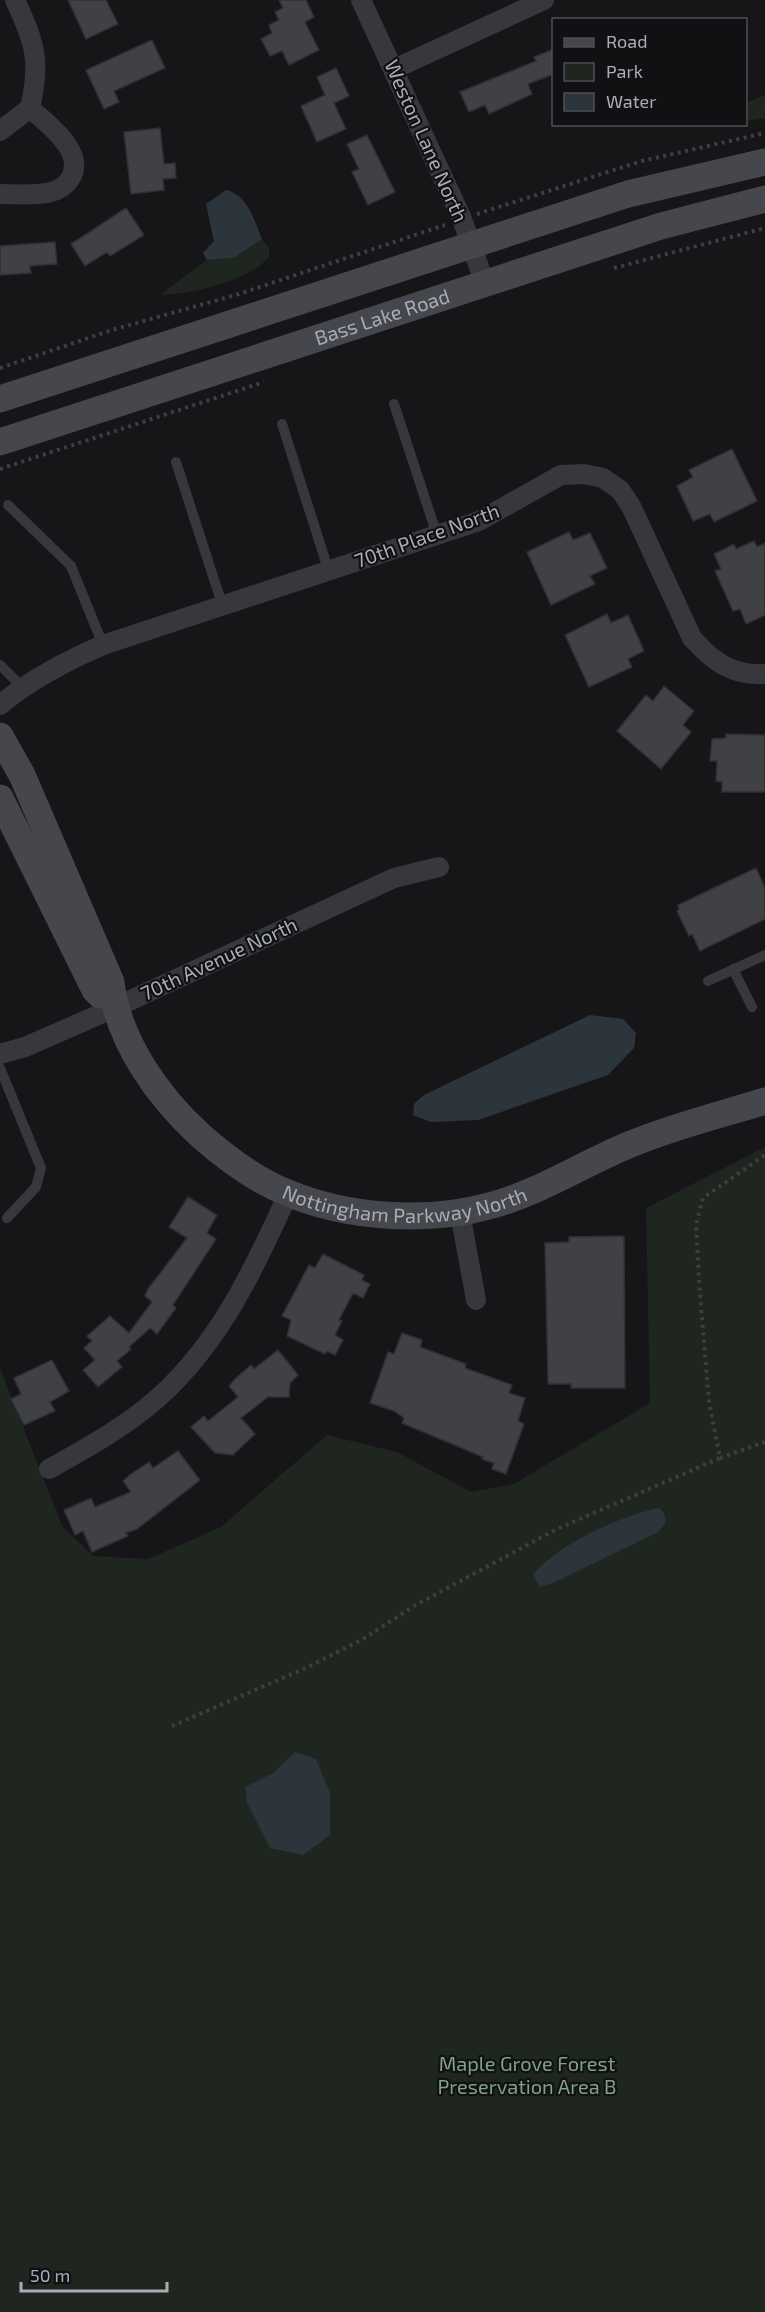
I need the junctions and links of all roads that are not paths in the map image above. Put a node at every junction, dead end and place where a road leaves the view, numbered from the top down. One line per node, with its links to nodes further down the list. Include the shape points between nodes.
1 (15, 0): 5 (street, via 34,42 37,64)
2 (361, 0): 4 (street, Weston Lane North)
3 (544, 0): 4 (street)
4 (394, 69): 10 (street, Weston Lane North)
5 (30, 108): 6 (street); 8 (street, via 68,146 75,161 74,172 66,185 51,192)
6 (0, 130)
7 (765, 162): 10 (main road, via 628,194)
8 (0, 194)
9 (765, 199): 11 (main road, Bass Lake Road, via 661,226)
10 (472, 243): 11 (street, Weston Lane North); 12 (main road)
11 (485, 284): 15 (main road, Bass Lake Road)
12 (0, 399)
13 (394, 404): 18 (lane)
14 (282, 424): 19 (lane)
15 (0, 442)
16 (176, 462): 20 (lane)
17 (8, 505): 21 (lane, via 71,566)
18 (437, 535): 19 (street, 70th Place North); 23 (street, 70th Place North, via 479,521 561,476 584,474 603,478 620,490 631,506 692,638 707,655 729,670)
19 (329, 572): 20 (street, 70th Place North)
20 (223, 607): 21 (street, 70th Place North)
21 (104, 645): 24 (street, 70th Place North)
22 (0, 665): 24 (lane)
23 (765, 674)
24 (22, 687): 25 (street, 70th Place North)
25 (0, 705)
26 (0, 736): 33 (main road, Nottingham Parkway North, via 22,775 111,982)
27 (0, 798): 33 (main road, Nottingham Parkway North, via 95,990)
28 (439, 867): 33 (street, 70th Avenue North, via 394,878)
29 (765, 955): 30 (lane)
30 (733, 969): 31 (lane); 32 (lane)
31 (708, 981)
32 (752, 1007)
33 (114, 1008): 34 (street, 70th Avenue North); 37 (main road, Nottingham Parkway North, via 147,1071 180,1117 212,1146)
34 (0, 1054)
35 (0, 1068): 39 (lane, via 41,1168 36,1187)
36 (765, 1101): 38 (main road, Nottingham Parkway North, via 631,1143 531,1191)
37 (288, 1194): 38 (main road, Nottingham Parkway North, via 385,1215); 41 (street, via 248,1280 217,1329 183,1371 148,1407 106,1438)
38 (460, 1213): 40 (street)
39 (7, 1218)
40 (476, 1300)
41 (49, 1469)

